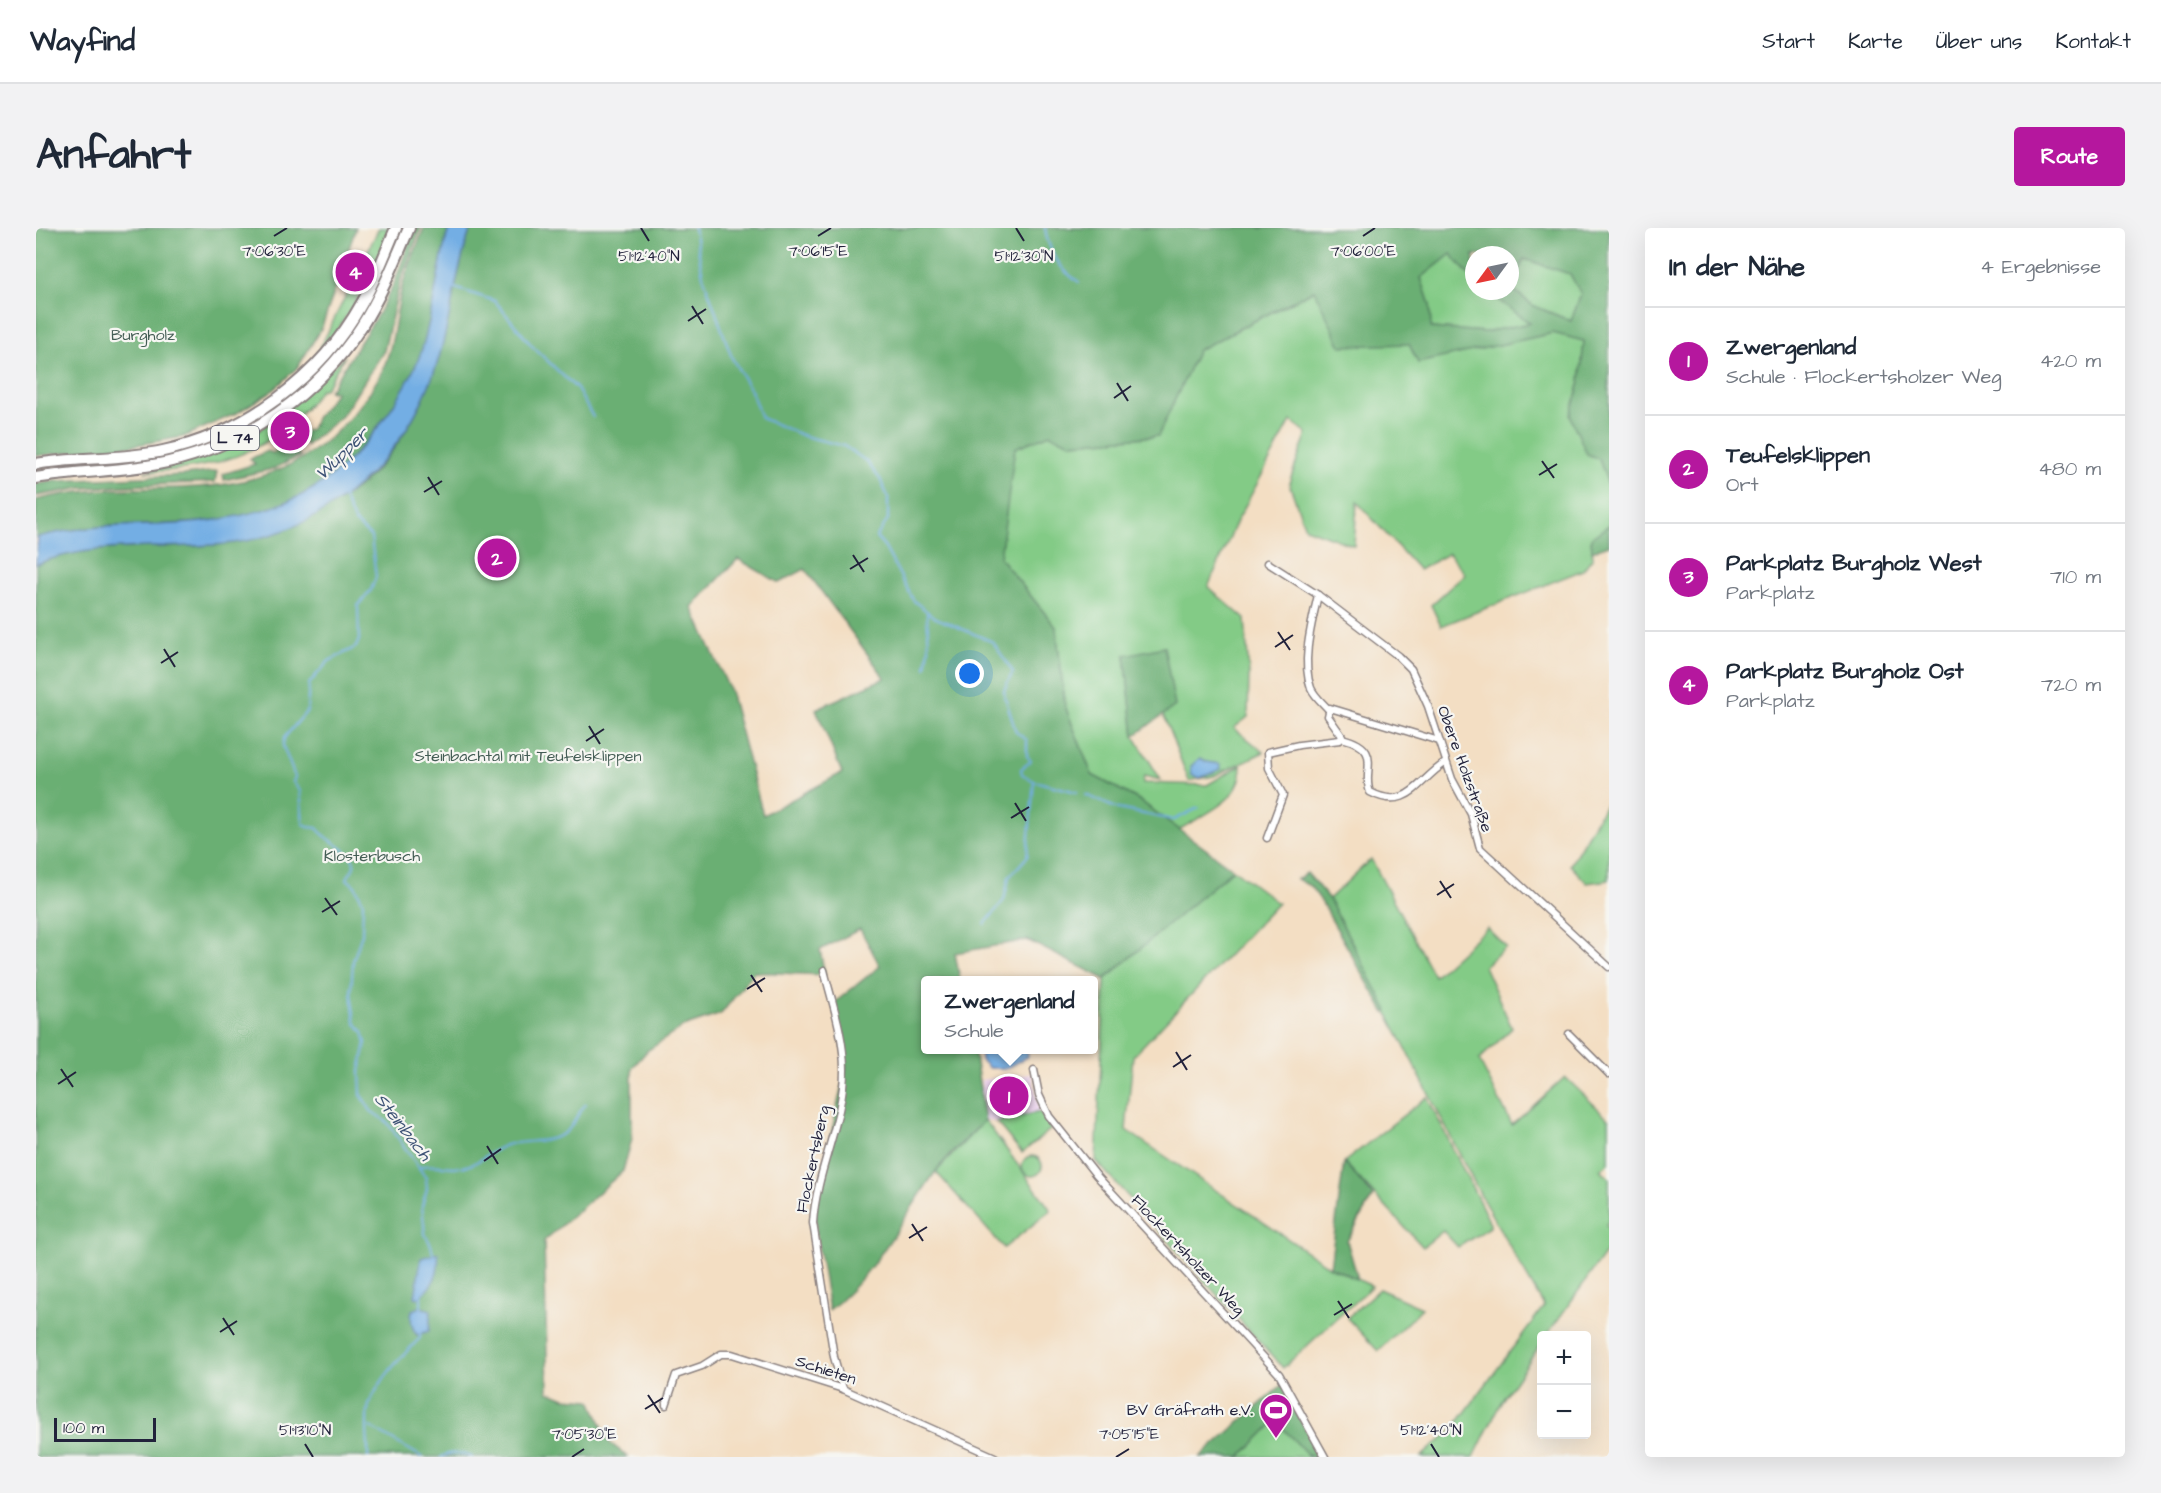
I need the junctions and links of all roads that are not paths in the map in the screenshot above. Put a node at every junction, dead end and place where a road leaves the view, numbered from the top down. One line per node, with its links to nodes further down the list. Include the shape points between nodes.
1 (396, 228): 3 (highway, L 74, via 371,285 342,334 305,375 256,413 213,436 163,451)
2 (409, 228): 4 (highway, L 74, via 387,281 356,334 325,372 280,412 248,432 174,460)
3 (36, 464)
4 (36, 478)
5 (1268, 563): 6 (street, Obere Holzstraße)
6 (1318, 595): 7 (street, via 1310,645 1310,679 1314,693); 9 (street, Obere Holzstraße, via 1411,669)
7 (1329, 710): 8 (street, via 1329,719); 9 (street, via 1334,708)
8 (1342, 738): 10 (street, via 1367,755 1368,788 1378,796 1407,796); 11 (street, via 1333,743 1268,752 1269,768 1283,795)
9 (1439, 741): 10 (street, Obere Holzstraße)
10 (1445, 763): 12 (street, Obere Holzstraße, via 1471,814 1485,854)
11 (1267, 838)
12 (1609, 968)
13 (824, 970): 17 (street, Flockertsberg, via 844,1071 814,1202 813,1223 834,1357)
14 (1569, 1034): 16 (street)
15 (1034, 1070): 20 (street, Flockertsholzer Weg, via 1048,1116 1096,1175 1279,1374)
16 (1609, 1074)
17 (843, 1389): 18 (street, Schieten, via 725,1354 676,1375); 19 (street, Schieten)
18 (666, 1404)
19 (995, 1457)
20 (1325, 1457)

